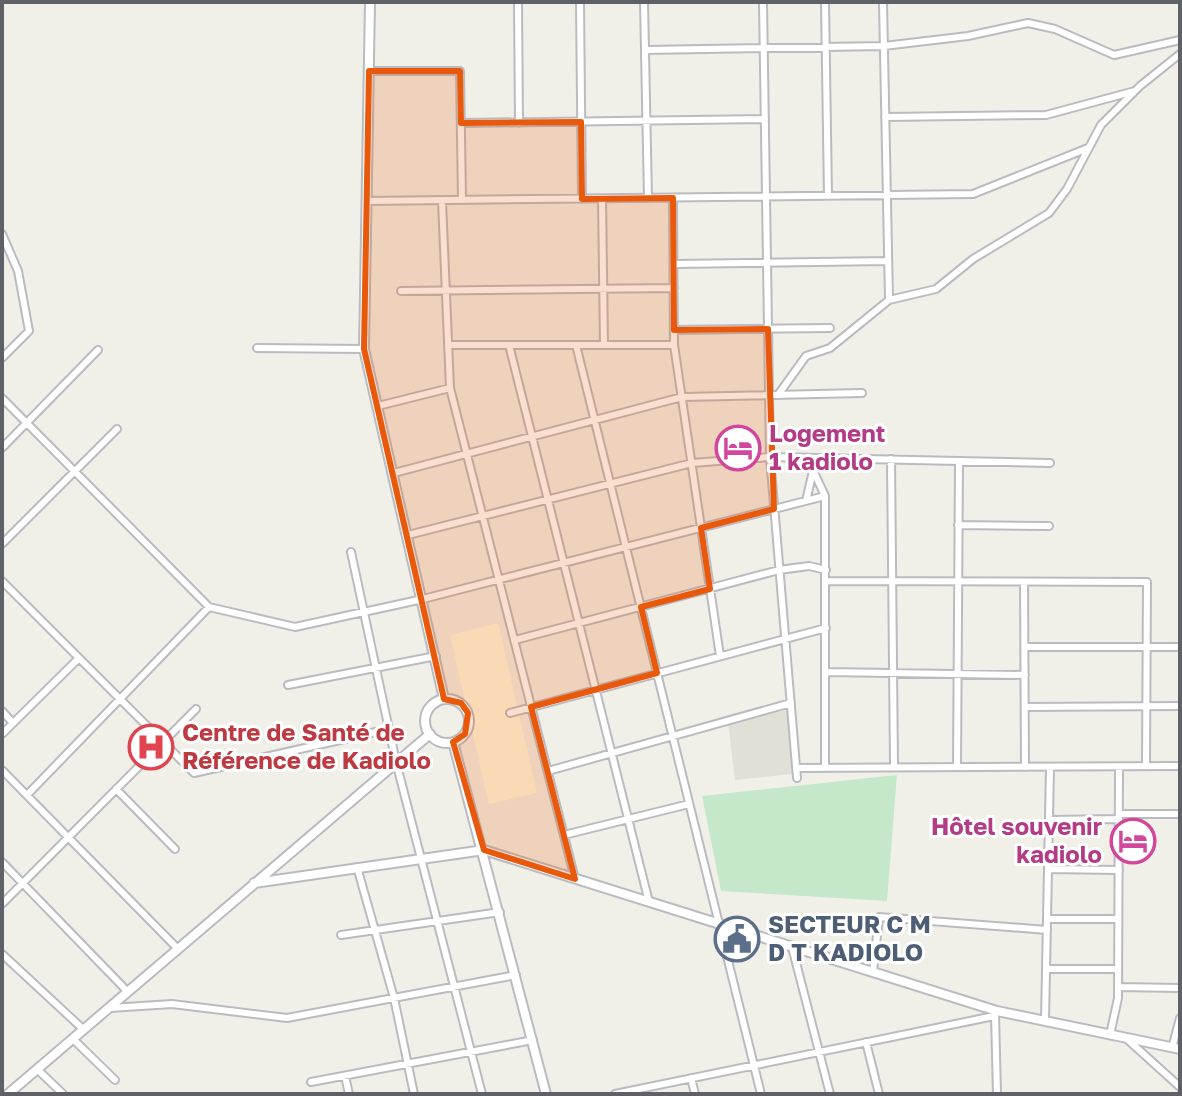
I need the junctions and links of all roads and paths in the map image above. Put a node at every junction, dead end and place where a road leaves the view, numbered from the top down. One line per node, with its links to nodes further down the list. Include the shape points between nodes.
1 (370, 2): 14 (main road)
2 (518, 2): 21 (street)
3 (580, 2): 19 (street)
4 (644, 2): 12 (street)
5 (763, 2): 11 (street)
6 (825, 2): 10 (street)
7 (883, 2): 9 (street)
8 (1180, 40): 9 (street, via 1114,55 1028,23)
9 (884, 46): 10 (street); 16 (street)
10 (825, 47): 11 (street); 25 (street)
11 (764, 48): 12 (street); 17 (street)
12 (645, 50): 18 (street)
13 (1180, 54): 15 (street)
14 (369, 71): 20 (street, via 460,71); 31 (main road)
15 (1135, 91): 16 (street, via 1046,115); 22 (street, via 1101,125)
16 (885, 117): 23 (street)
17 (765, 119): 18 (street); 24 (street)
18 (646, 121): 19 (street); 26 (street)
19 (581, 122): 21 (street); 28 (street)
20 (461, 123): 21 (street); 30 (street)
21 (519, 123)
22 (1088, 148): 23 (street, via 973,194); 41 (street, via 1049,213 973,259 936,289)
23 (887, 195): 25 (street); 34 (street)
24 (766, 196): 25 (street); 27 (street); 35 (street)
25 (828, 196)
26 (648, 198): 27 (street); 29 (street)
27 (673, 198): 36 (street)
28 (582, 199): 29 (street); 30 (street)
29 (602, 199): 38 (street)
30 (462, 200): 32 (street)
31 (367, 201): 32 (street); 51 (main road)
32 (442, 201): 40 (street)
33 (2, 234): 53 (street, via 18,271 29,331)
34 (888, 261): 35 (street); 41 (street)
35 (767, 263): 36 (street); 43 (street)
36 (674, 264): 37 (street)
37 (674, 288): 38 (street); 44 (street)
38 (603, 289): 40 (street); 48 (street)
39 (401, 291): 40 (street)
40 (446, 291): 45 (street)
41 (889, 300): 57 (street, via 830,348 806,356)
42 (830, 328): 43 (street)
43 (768, 329): 44 (street); 56 (street)
44 (674, 330): 49 (street)
45 (449, 345): 46 (street); 54 (street)
46 (509, 345): 47 (street); 64 (street)
47 (576, 345): 48 (street); 61 (street)
48 (604, 345): 49 (street)
49 (674, 345): 58 (street)
50 (257, 348): 51 (street)
51 (364, 349): 60 (main road)
52 (98, 350): 62 (street)
53 (2, 358)
54 (450, 388): 60 (street); 66 (street)
55 (862, 393): 57 (street)
56 (769, 395): 57 (street); 58 (street); 67 (street)
57 (778, 395)
58 (682, 397): 61 (street); 72 (street)
59 (2, 398): 62 (street)
60 (378, 406): 76 (main road)
61 (594, 420): 64 (street); 77 (street)
62 (27, 423): 65 (street); 74 (street)
63 (117, 429): 74 (street)
64 (532, 437): 66 (street); 79 (street)
65 (2, 448)
66 (467, 454): 76 (street); 82 (street)
67 (770, 457): 68 (street); 72 (street); 81 (street)
68 (808, 459): 69 (street); 75 (street)
69 (824, 459): 70 (street); 75 (street)
70 (891, 459): 71 (street); 96 (street)
71 (959, 461): 73 (street); 83 (street)
72 (692, 463): 77 (street); 85 (street)
73 (1050, 463)
74 (75, 471): 87 (street); 101 (street)
75 (813, 471): 78 (street); 80 (street)
76 (394, 473): 86 (main road)
77 (610, 484): 79 (street); 88 (street)
78 (825, 496): 80 (street); 92 (street)
79 (548, 499): 82 (street); 90 (street)
80 (806, 501): 81 (street)
81 (774, 509): 85 (street); 91 (street)
82 (483, 516): 86 (street); 93 (street)
83 (958, 525): 84 (street); 97 (street)
84 (1049, 526)
85 (701, 528): 88 (street); 99 (street)
86 (408, 535): 100 (main road)
87 (2, 544)
88 (626, 547): 90 (street); 102 (street)
89 (351, 552): 103 (street)
90 (564, 563): 93 (street); 104 (street)
91 (779, 570): 92 (street); 99 (street); 106 (street)
92 (826, 570): 95 (street)
93 (499, 580): 100 (street); 107 (street)
94 (2, 581): 113 (street)
95 (826, 581): 96 (street); 105 (street)
96 (892, 581): 97 (street); 117 (street)
97 (958, 582): 98 (street); 118 (street)
98 (1024, 582): 108 (street); 109 (street, via 1147,582)
99 (710, 589): 102 (street); 112 (street)
100 (423, 599): 103 (street); 111 (main road)
101 (209, 607): 103 (street, via 295,627); 122 (street)
102 (641, 607): 104 (street); 116 (street)
103 (364, 612): 114 (street)
104 (579, 623): 107 (street); 121 (street)
105 (826, 628): 106 (street); 115 (street)
106 (785, 639): 112 (street); 124 (street)
107 (515, 640): 126 (street)
108 (1025, 647): 109 (street); 119 (street)
109 (1147, 647): 110 (street); 128 (street)
110 (1180, 647)
111 (436, 656): 114 (street); 123 (main road)
112 (720, 656): 116 (street)
113 (79, 658): 122 (street); 132 (street)
114 (376, 668): 120 (street); 133 (street)
115 (826, 672): 117 (street); 149 (street)
116 (657, 673): 121 (street); 136 (street)
117 (893, 673): 118 (street); 143 (street)
118 (958, 674): 119 (street); 144 (street)
119 (1025, 675): 127 (street)
120 (288, 685)
121 (596, 690): 126 (street); 139 (street)
122 (120, 699): 137 (street); 154 (street)
123 (444, 699): 135 (main road, via 427,713); 138 (main road, via 456,700 468,713 465,734)
124 (791, 703): 136 (street); 148 (street)
125 (1180, 706): 128 (street)
126 (531, 707): 131 (street); 151 (street)
127 (1025, 707): 128 (street); 145 (street)
128 (1146, 707): 141 (street)
129 (196, 709): 137 (street)
130 (2, 711): 132 (street)
131 (510, 713)
132 (13, 723): 134 (street)
133 (389, 729): 137 (street, via 194,773); 140 (street)
134 (2, 734)
135 (430, 734): 138 (main road); 140 (main road)
136 (672, 736): 139 (street); 155 (street)
137 (163, 742): 153 (street)
138 (453, 742): 163 (main road)
139 (612, 753): 151 (street); 158 (street)
140 (396, 762): 164 (street); 171 (main road)
141 (1146, 766): 142 (street); 147 (street)
142 (1180, 766)
143 (894, 767): 144 (street); 149 (street)
144 (957, 767): 145 (street)
145 (1025, 767): 146 (street)
146 (1050, 767): 147 (street); 159 (street)
147 (1119, 767): 157 (street)
148 (796, 768): 149 (street); 152 (street)
149 (825, 768)
150 (2, 770): 154 (street)
151 (548, 771): 160 (street)
152 (797, 778)
153 (116, 789): 161 (street); 162 (street)
154 (27, 795): 161 (street)
155 (689, 804): 158 (street); 178 (street)
156 (1180, 814): 157 (street)
157 (1119, 816): 159 (street); 168 (street)
158 (628, 819): 160 (street); 172 (street)
159 (1049, 820): 167 (street)
160 (564, 835): 169 (street)
161 (68, 837): 170 (street); 183 (street)
162 (175, 849)
163 (484, 850): 164 (main road); 169 (main road); 174 (main road)
164 (421, 859): 166 (main road); 177 (street)
165 (2, 862): 170 (street)
166 (357, 867): 171 (main road); 179 (street)
167 (1048, 869): 168 (street); 175 (street)
168 (1119, 870): 176 (street)
169 (575, 879): 172 (main road)
170 (23, 883): 173 (street); 192 (street)
171 (254, 883): 183 (main road)
172 (649, 902): 178 (main road)
173 (2, 904)
174 (500, 912): 177 (street); 188 (main road)
175 (1047, 919): 176 (street); 180 (street)
176 (1118, 919): 186 (street)
177 (438, 921): 179 (street); 189 (street)
178 (719, 924): 182 (main road); 208 (street)
179 (375, 930): 181 (street); 193 (street)
180 (1047, 930): 185 (street); 187 (street, via 879,917)
181 (341, 935)
182 (792, 947): 187 (main road); 206 (street)
183 (178, 949): 192 (main road)
184 (2, 954): 198 (street)
185 (1046, 969): 186 (street); 197 (street)
186 (1118, 969): 190 (street)
187 (873, 972): 195 (main road)
188 (516, 975): 189 (street); 202 (main road)
189 (455, 987): 193 (street); 205 (street)
190 (1118, 987): 191 (street); 199 (street)
191 (1180, 988)
192 (128, 992): 194 (main road)
193 (394, 998): 194 (street, via 287,1018 172,1004); 207 (street)
194 (110, 1008): 198 (main road)
195 (995, 1014): 197 (main road); 203 (street); 227 (street)
196 (1180, 1018): 204 (street)
197 (1045, 1021): 199 (main road)
198 (84, 1030): 201 (main road)
199 (1110, 1035): 200 (main road)
200 (1125, 1038): 204 (main road); 214 (street)
201 (73, 1039): 209 (main road); 212 (street)
202 (533, 1040): 205 (street); 221 (main road)
203 (866, 1042): 206 (street); 226 (street)
204 (1176, 1048)
205 (471, 1052): 207 (street); 220 (street)
206 (819, 1052): 208 (street); 225 (street)
207 (408, 1064): 210 (street); 219 (street)
208 (754, 1065): 211 (street); 224 (street)
209 (37, 1069): 216 (main road); 217 (street)
210 (345, 1076): 213 (street); 218 (street)
211 (691, 1078): 215 (street); 223 (street)
212 (115, 1080)
213 (311, 1082)
214 (1180, 1087)
215 (626, 1093): 222 (street)
216 (8, 1094)
217 (63, 1094)
218 (349, 1094)
219 (414, 1094)
220 (482, 1094)
221 (546, 1094)
222 (615, 1094)
223 (695, 1094)
224 (761, 1094)
225 (830, 1094)
226 (879, 1094)
227 (997, 1094)

